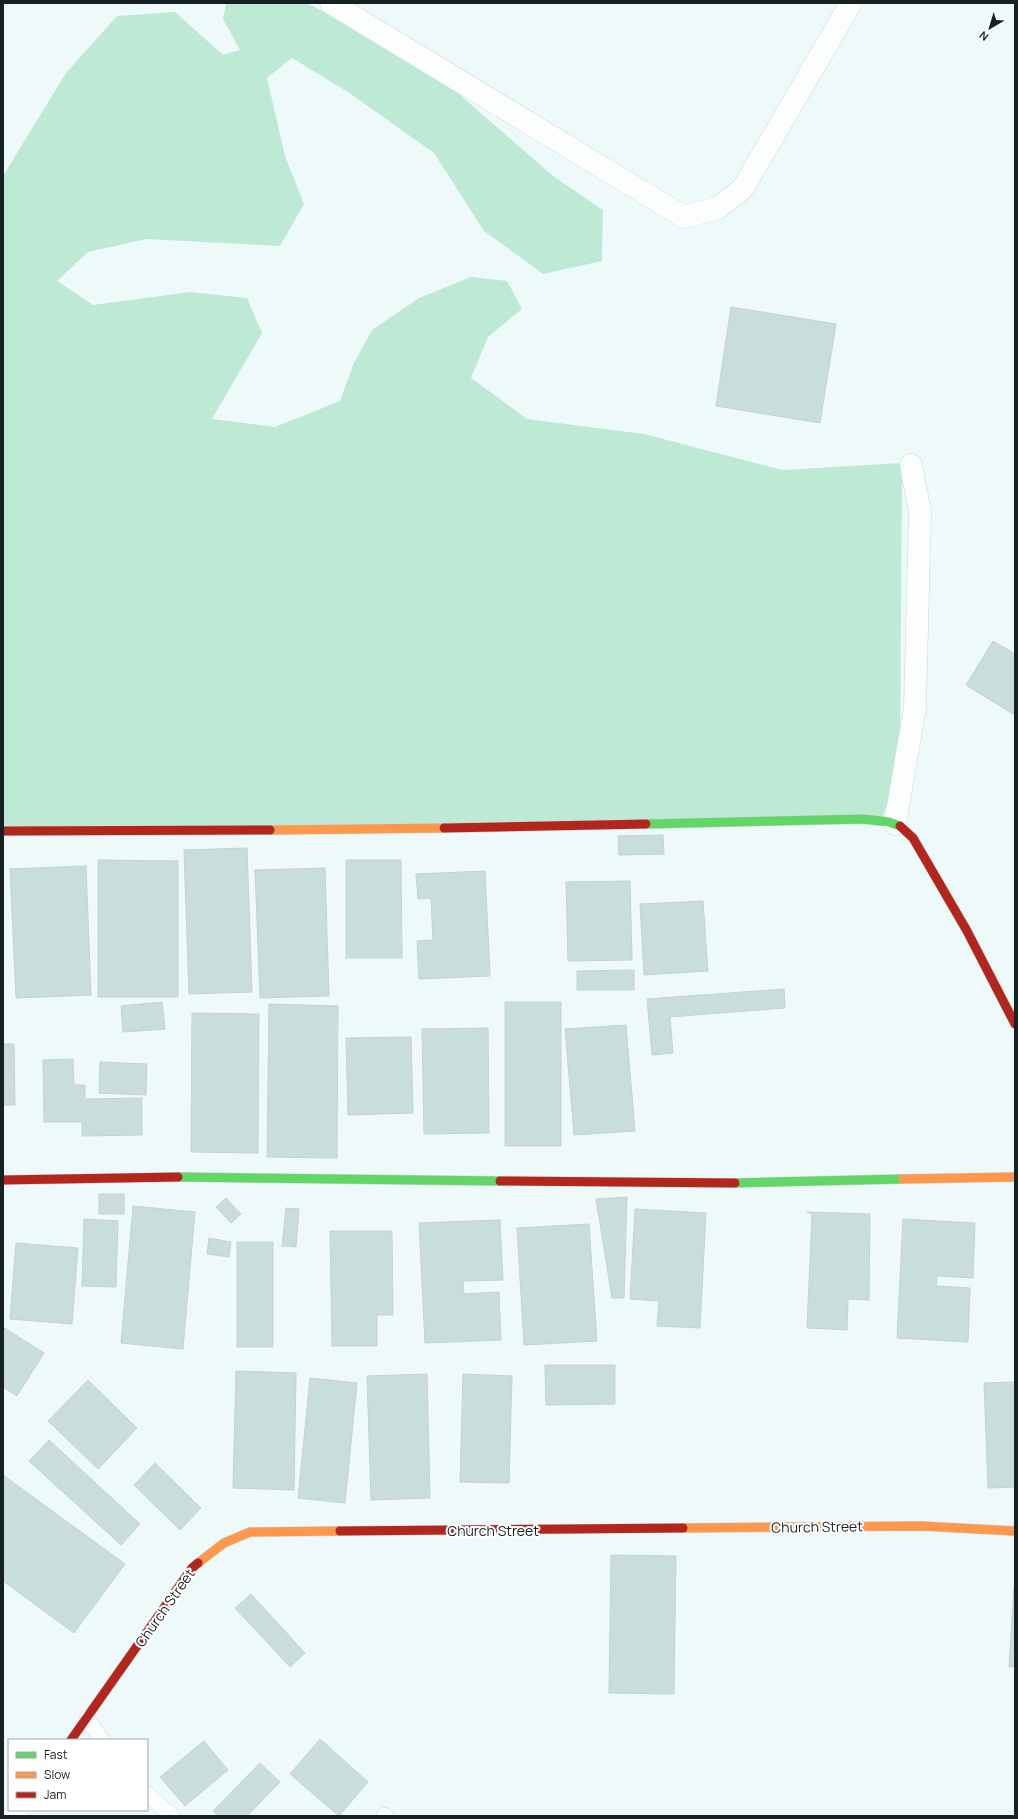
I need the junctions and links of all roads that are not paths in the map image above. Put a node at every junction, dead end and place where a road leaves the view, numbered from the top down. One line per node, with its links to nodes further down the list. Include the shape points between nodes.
1 (331, 3): 2 (street, via 684,217 718,208 743,188)
2 (851, 3)
3 (911, 464): 4 (street, via 920,512 915,707)
4 (895, 824): 5 (street, via 870,820 828,820 378,829); 6 (street, via 913,838 967,930)
5 (3, 831)
6 (1015, 1024)
7 (1015, 1177): 8 (street, via 719,1183 176,1177)
8 (3, 1180)
9 (1015, 1531): 10 (street, Church Street, via 921,1526 250,1532 224,1543 192,1568)
10 (87, 1718): 11 (street, Church Street); 12 (lane)
11 (72, 1739)
12 (101, 1739)
13 (148, 1795): 14 (lane)
14 (172, 1816)

